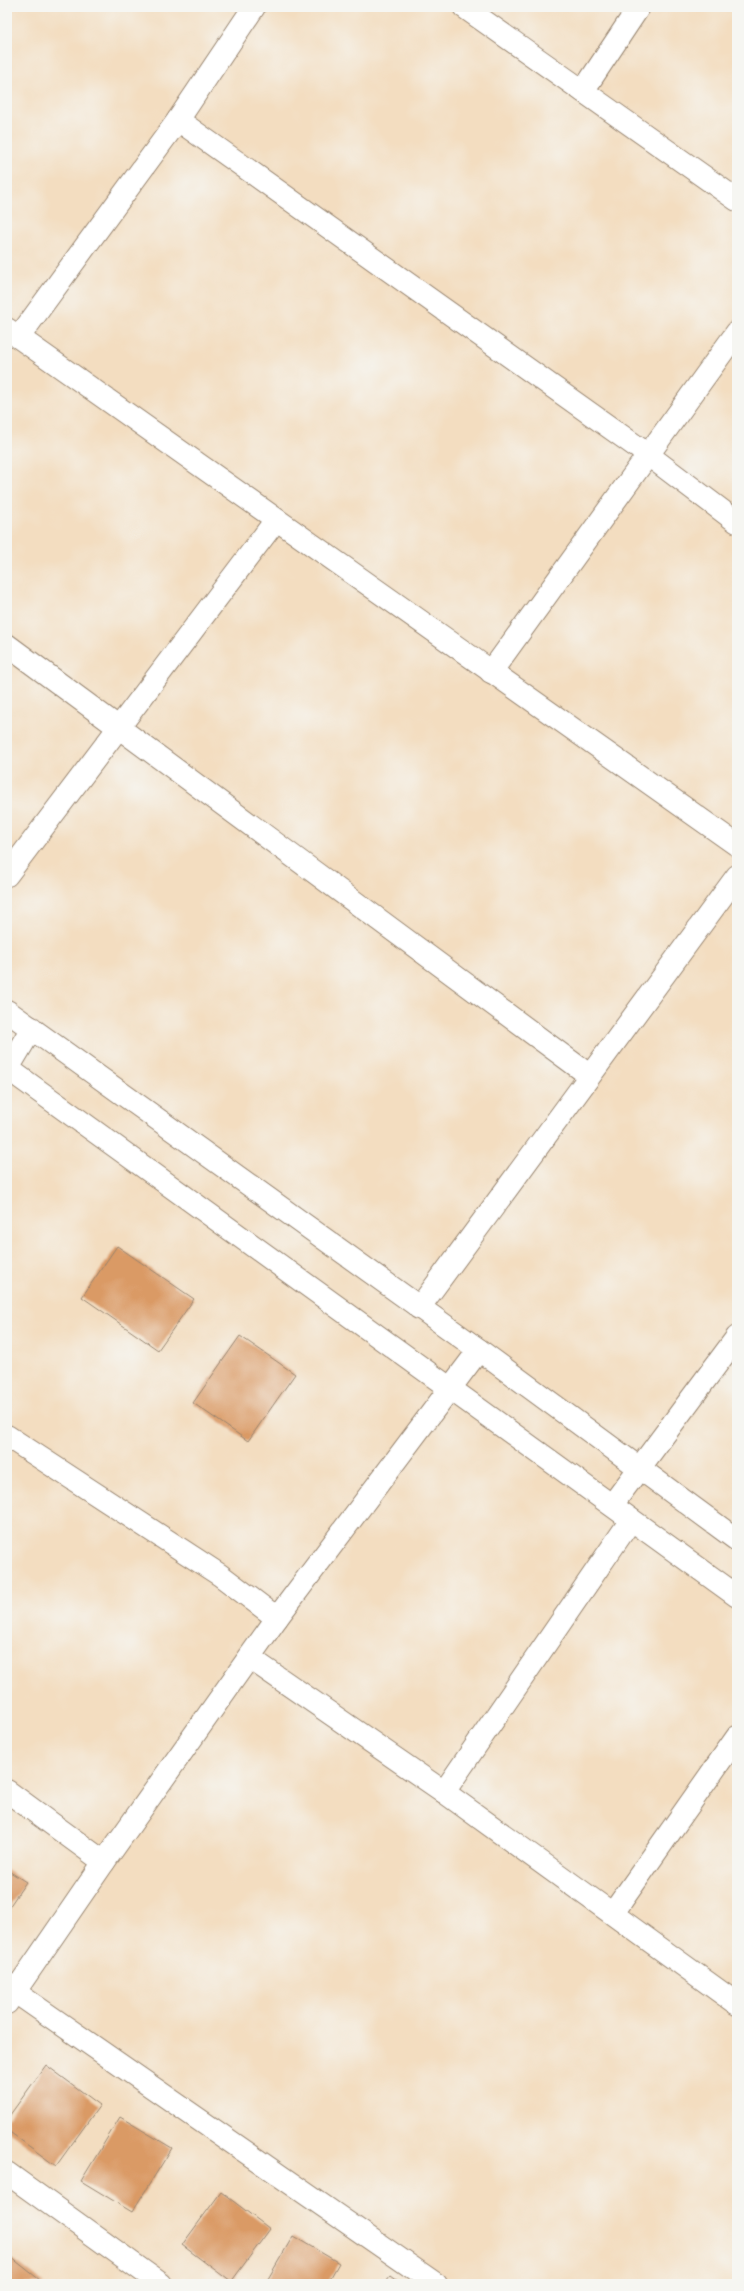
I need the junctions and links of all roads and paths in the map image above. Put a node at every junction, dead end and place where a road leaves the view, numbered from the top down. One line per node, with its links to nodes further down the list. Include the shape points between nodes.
1 (254, 7): 5 (street)
2 (464, 7): 4 (street)
3 (639, 7): 4 (street)
4 (583, 91): 6 (street)
5 (178, 120): 8 (street); 9 (street)
6 (737, 200)
7 (737, 332): 9 (street)
8 (13, 333): 10 (street)
9 (647, 454): 11 (street); 13 (street)
10 (276, 520): 13 (street); 14 (street)
11 (737, 522)
12 (7, 645): 14 (street)
13 (491, 672): 15 (street)
14 (119, 727): 16 (street); 21 (street)
15 (737, 845)
16 (7, 875)
17 (737, 876): 21 (street)
18 (7, 1011): 19 (street)
19 (32, 1028): 20 (street); 22 (street)
20 (7, 1069): 25 (street)
21 (589, 1074): 22 (street)
22 (419, 1308): 24 (street)
23 (737, 1337): 27 (street)
24 (479, 1350): 25 (street); 27 (street)
25 (450, 1390): 28 (street); 32 (street)
26 (7, 1436): 32 (street, via 220,1575)
27 (641, 1468): 28 (street); 30 (street)
28 (612, 1505): 29 (street)
29 (631, 1520): 31 (street); 36 (street)
30 (737, 1540)
31 (737, 1596)
32 (277, 1618): 33 (street)
33 (250, 1658): 36 (street); 37 (street)
34 (737, 1737): 38 (street)
35 (7, 1791): 37 (street)
36 (444, 1792): 38 (street)
37 (104, 1862): 39 (street)
38 (613, 1913): 40 (street)
39 (11, 1998): 43 (street)
40 (737, 2004)
41 (7, 2173): 42 (street)
42 (161, 2284)
43 (436, 2284)

